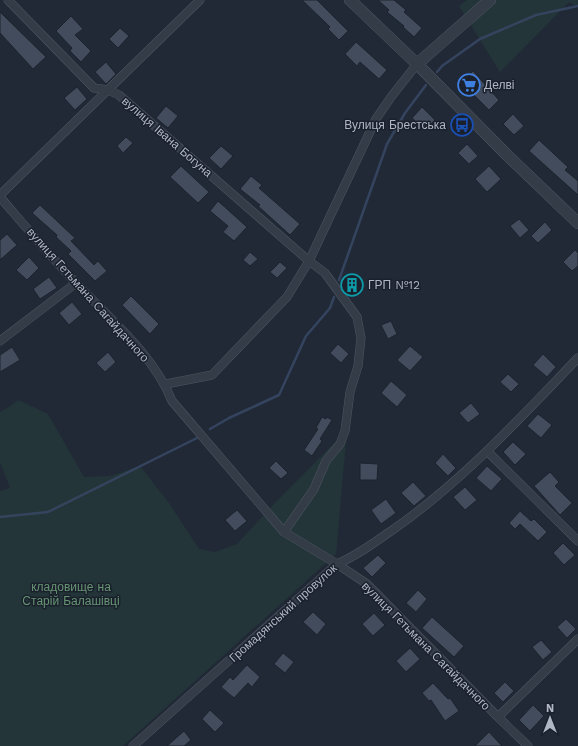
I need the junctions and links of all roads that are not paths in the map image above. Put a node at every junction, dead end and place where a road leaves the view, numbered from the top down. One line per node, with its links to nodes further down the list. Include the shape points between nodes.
1 (8, 0): 6 (street, вулиця Івана Богуна, via 94,88)
2 (200, 0): 6 (street)
3 (350, 0): 5 (street)
4 (490, 0): 5 (street)
5 (416, 64): 8 (street); 9 (street, via 376,120)
6 (108, 90): 7 (street); 9 (street, вулиця Івана Богуна, via 119,95)
7 (0, 196): 10 (street, вулиця Гетьмана Сагайдачного)
8 (578, 223)
9 (309, 261): 13 (street, via 287,296 212,375); 15 (street, via 325,273 356,317 361,338 358,366 340,444 326,461 314,489)
10 (76, 283): 11 (street); 13 (street, вулиця Гетьмана Сагайдачного, via 132,341)
11 (0, 342)
12 (578, 358): 14 (street, Громадянський провулок)
13 (166, 384): 15 (street, вулиця Гетьмана Сагайдачного, via 172,401)
14 (487, 451): 16 (street); 17 (street, Громадянський провулок, via 416,514 355,556)
15 (284, 532): 17 (street, вулиця Гетьмана Сагайдачного)
16 (578, 540)
17 (337, 564): 19 (street, вулиця Гетьмана Сагайдачного, via 367,584); 20 (street, Громадянський провулок)
18 (578, 639): 19 (street)
19 (498, 717): 21 (street, вулиця Гетьмана Сагайдачного)
20 (133, 746)
21 (528, 746)

